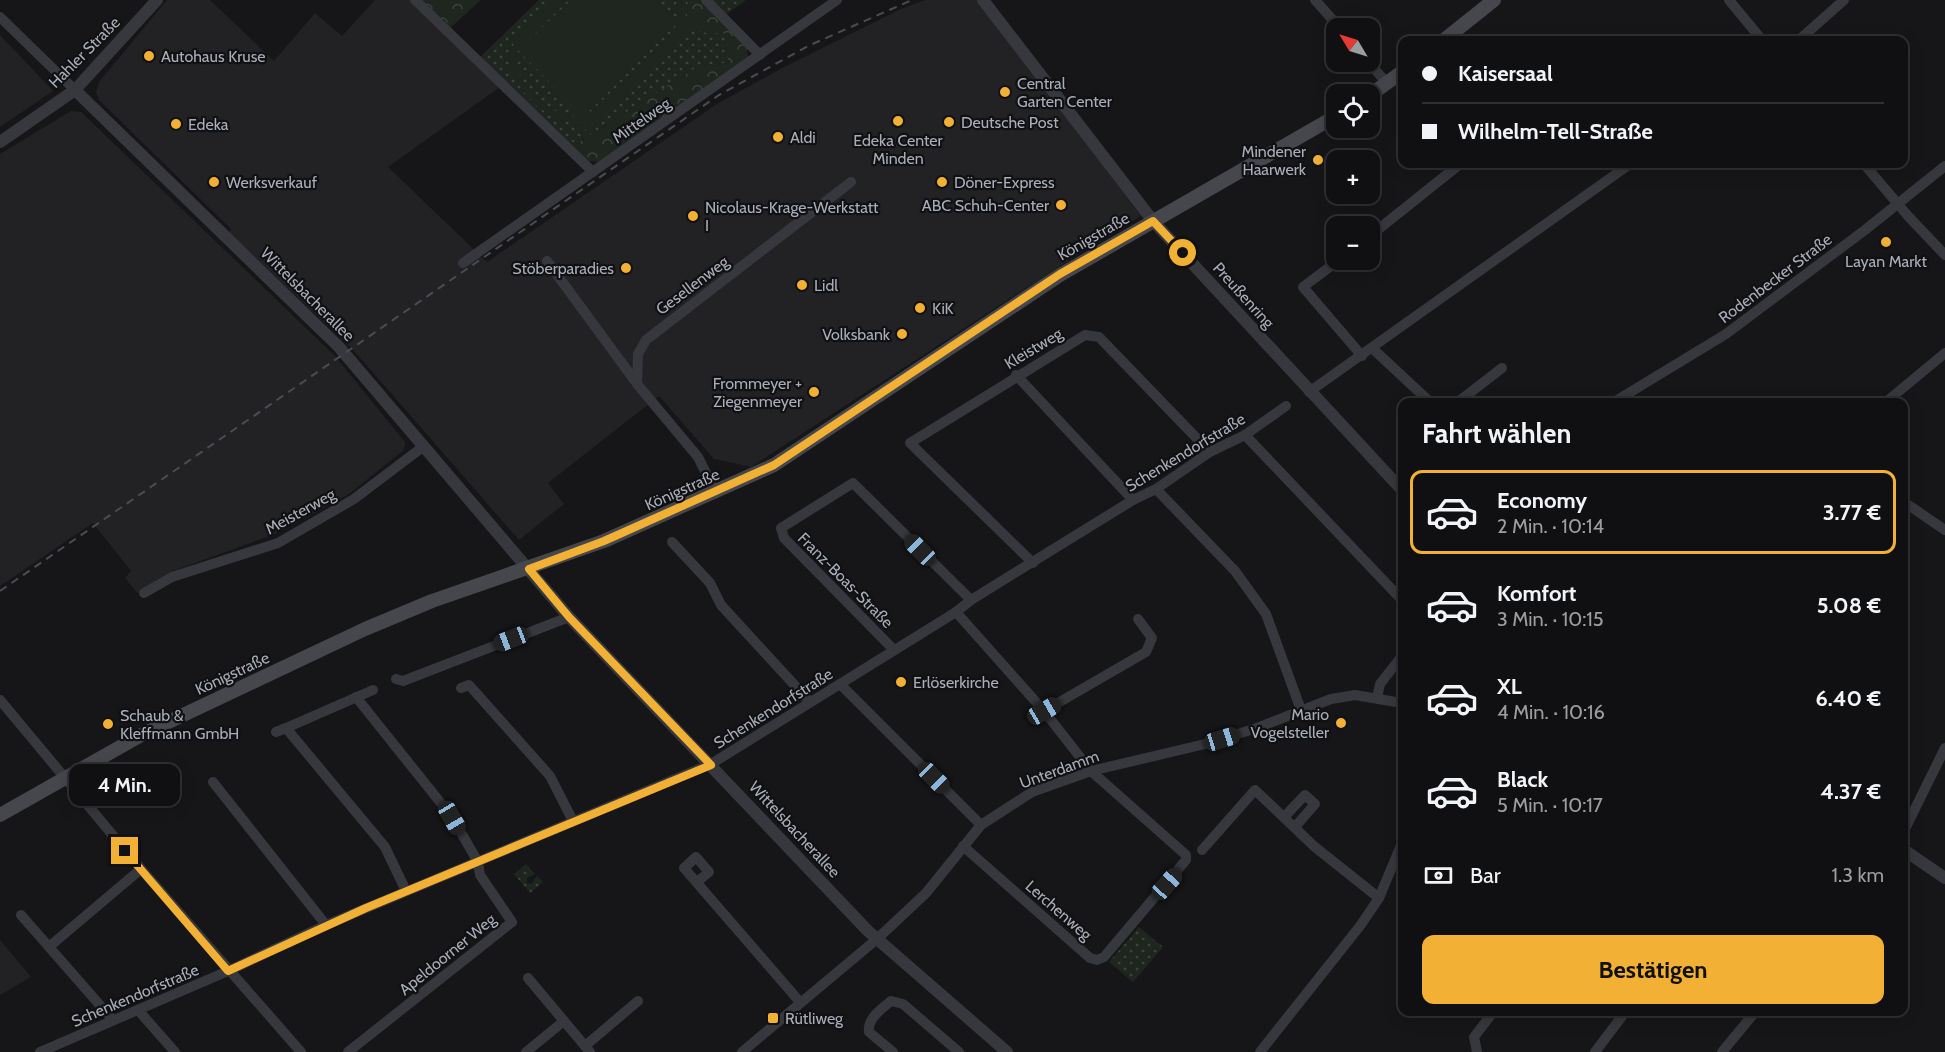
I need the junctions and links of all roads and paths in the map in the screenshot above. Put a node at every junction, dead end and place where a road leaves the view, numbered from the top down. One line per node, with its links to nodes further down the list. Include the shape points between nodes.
1 (157, 0): 20 (street, Hahler Straße)
2 (415, 0): 27 (street)
3 (706, 0): 15 (street)
4 (837, 0): 15 (street, Mittelweg)
5 (983, 0): 30 (street, Preußenring)
6 (1315, 0): 11 (street)
7 (1494, 0): 12 (main road)
8 (1729, 0): 13 (street)
9 (1844, 0): 14 (street)
10 (0, 17): 20 (street, Wittelsbacherallee)
11 (1331, 18)
12 (1449, 36)
13 (1759, 36)
14 (1804, 36)
15 (760, 55): 27 (street, Mittelweg)
16 (1377, 72): 18 (street)
17 (1398, 75): 18 (main road)
18 (1387, 83): 19 (main road)
19 (1380, 88)
20 (75, 90): 22 (street, Hahler Straße); 49 (street, Wittelsbacherallee, via 339,347)
21 (1326, 122): 30 (main road, Königstraße)
22 (0, 142)
23 (1945, 166): 29 (street, Rodenbecker Straße)
24 (1455, 168): 31 (street)
25 (1624, 168): 36 (street)
26 (1867, 168): 29 (street)
27 (593, 172): 34 (street, Mittelweg)
28 (851, 182): 41 (street, Gesellenweg, via 646,340 638,354)
29 (1897, 204): 32 (street); 45 (street, Rodenbecker Straße, via 1726,334)
30 (1153, 221): 42 (street, Preußenring); 53 (main road, Königstraße, via 1060,274 783,459)
31 (1380, 228)
32 (1945, 255)
33 (547, 261): 41 (street)
34 (463, 263)
35 (1326, 270): 38 (street, via 1303,287)
36 (1372, 348): 38 (street); 43 (street)
37 (1945, 353): 46 (street)
38 (1362, 356): 42 (street)
39 (1502, 368): 44 (street)
40 (1016, 375): 50 (street, Kleistweg, via 1085,335 1099,337); 54 (street); 58 (street, Kleistweg, via 909,443)
41 (637, 384): 53 (street, via 698,457)
42 (1309, 392): 51 (street, Preußenring)
43 (1426, 398)
44 (1463, 398)
45 (1621, 398)
46 (1891, 398)
47 (1286, 406): 48 (street, Schenkendorfstraße)
48 (1245, 435): 50 (street, Schenkendorfstraße); 61 (street)
49 (424, 446): 59 (street, Wittelsbacherallee); 60 (street, Meisterweg, via 354,499 278,543 172,577)
50 (1210, 453): 52 (street, Schenkendorfstraße)
51 (1398, 486)
52 (1156, 489): 54 (street, Schenkendorfstraße); 77 (street, via 1235,571 1266,614)
53 (716, 493): 59 (main road, Königstraße)
54 (1133, 500): 58 (street, Schenkendorfstraße)
55 (1908, 505): 56 (street)
56 (1945, 531)
57 (672, 542): 75 (street, via 710,583 721,605)
58 (1033, 562): 62 (street, Schenkendorfstraße)
59 (529, 569): 64 (street, Wittelsbacherallee); 82 (main road, Königstraße, via 432,601 336,643 151,730)
60 (144, 593)
61 (1398, 596)
62 (971, 600): 63 (street, Schenkendorfstraße); 66 (street, Franz-Boas-Straße, via 853,483 781,528 784,538)
63 (956, 612): 66 (street, Schenkendorfstraße); 78 (street)
64 (569, 617): 68 (street, via 403,681); 80 (street, Wittelsbacherallee)
65 (1138, 619): 78 (street, via 1152,638 1146,652)
66 (894, 650): 69 (street, Schenkendorfstraße)
67 (1398, 661): 73 (street, via 1380,684)
68 (396, 679)
69 (840, 684): 75 (street, Schenkendorfstraße); 88 (street)
70 (461, 688): 86 (street, via 469,685 550,776)
71 (373, 690): 72 (street)
72 (356, 697): 94 (street, via 452,818); 98 (street, via 281,730 385,848)
73 (1377, 698): 76 (street, Unterdamm); 77 (street, Unterdamm, via 1355,695)
74 (0, 700): 82 (street)
75 (810, 702): 80 (street, Schenkendorfstraße)
76 (1398, 702)
77 (1301, 710): 81 (street, Unterdamm, via 1205,744)
78 (1044, 711): 81 (street)
79 (1945, 748): 87 (street)
80 (711, 765): 86 (street, Schenkendorfstraße); 102 (street, Wittelsbacherallee)
81 (1091, 771): 88 (street, Unterdamm, via 1032,792); 90 (street, Lerchenweg, via 1186,855 1186,860 1104,957 1090,958)
82 (63, 778): 84 (main road, Königstraße); 95 (street)
83 (213, 782): 101 (street)
84 (0, 815)
85 (1285, 816): 89 (street); 89 (street, via 1305,795 1315,804); 91 (street, via 1255,790)
86 (573, 821): 94 (street, Schenkendorfstraße)
87 (1908, 823)
88 (981, 825): 90 (street, Unterdamm)
89 (1295, 827): 99 (street)
90 (963, 846): 102 (street, Unterdamm, via 926,893)
91 (1202, 850)
92 (1398, 853): 99 (street)
93 (1908, 853): 96 (street)
94 (478, 862): 98 (street, Schenkendorfstraße); 118 (street, Apeldoorner Weg, via 480,875 512,922)
95 (141, 869): 103 (street); 104 (street)
96 (1945, 878)
97 (697, 882): 107 (street)
98 (406, 891): 101 (street, Schenkendorfstraße)
99 (1379, 898): 124 (street)
100 (21, 915): 103 (street)
101 (326, 925): 104 (street, Schenkendorfstraße)
102 (877, 939): 107 (street, Unterdamm); 123 (street, Wittelsbacherallee)
103 (50, 946): 112 (street)
104 (228, 971): 108 (street, Schenkendorfstraße); 117 (street)
105 (528, 978): 113 (street)
106 (638, 1001): 114 (street)
107 (800, 1002): 120 (street, Unterdamm)
108 (138, 1010): 112 (street, Schenkendorfstraße); 116 (street)
109 (1490, 1016): 125 (street, via 1474,1038)
110 (1622, 1016): 126 (street)
111 (1752, 1016): 127 (street)
112 (113, 1020): 115 (street, Schenkendorfstraße)
113 (564, 1022): 114 (street); 119 (street)
114 (587, 1049)
115 (40, 1052)
116 (175, 1052)
117 (301, 1052)
118 (348, 1052)
119 (526, 1052)
120 (742, 1052)
121 (893, 1052): 122 (street, via 868,1027 891,1001 903,1004)
122 (960, 1052)
123 (1007, 1052)
124 (1260, 1052)
125 (1477, 1052)
126 (1595, 1052)
127 (1722, 1052)

